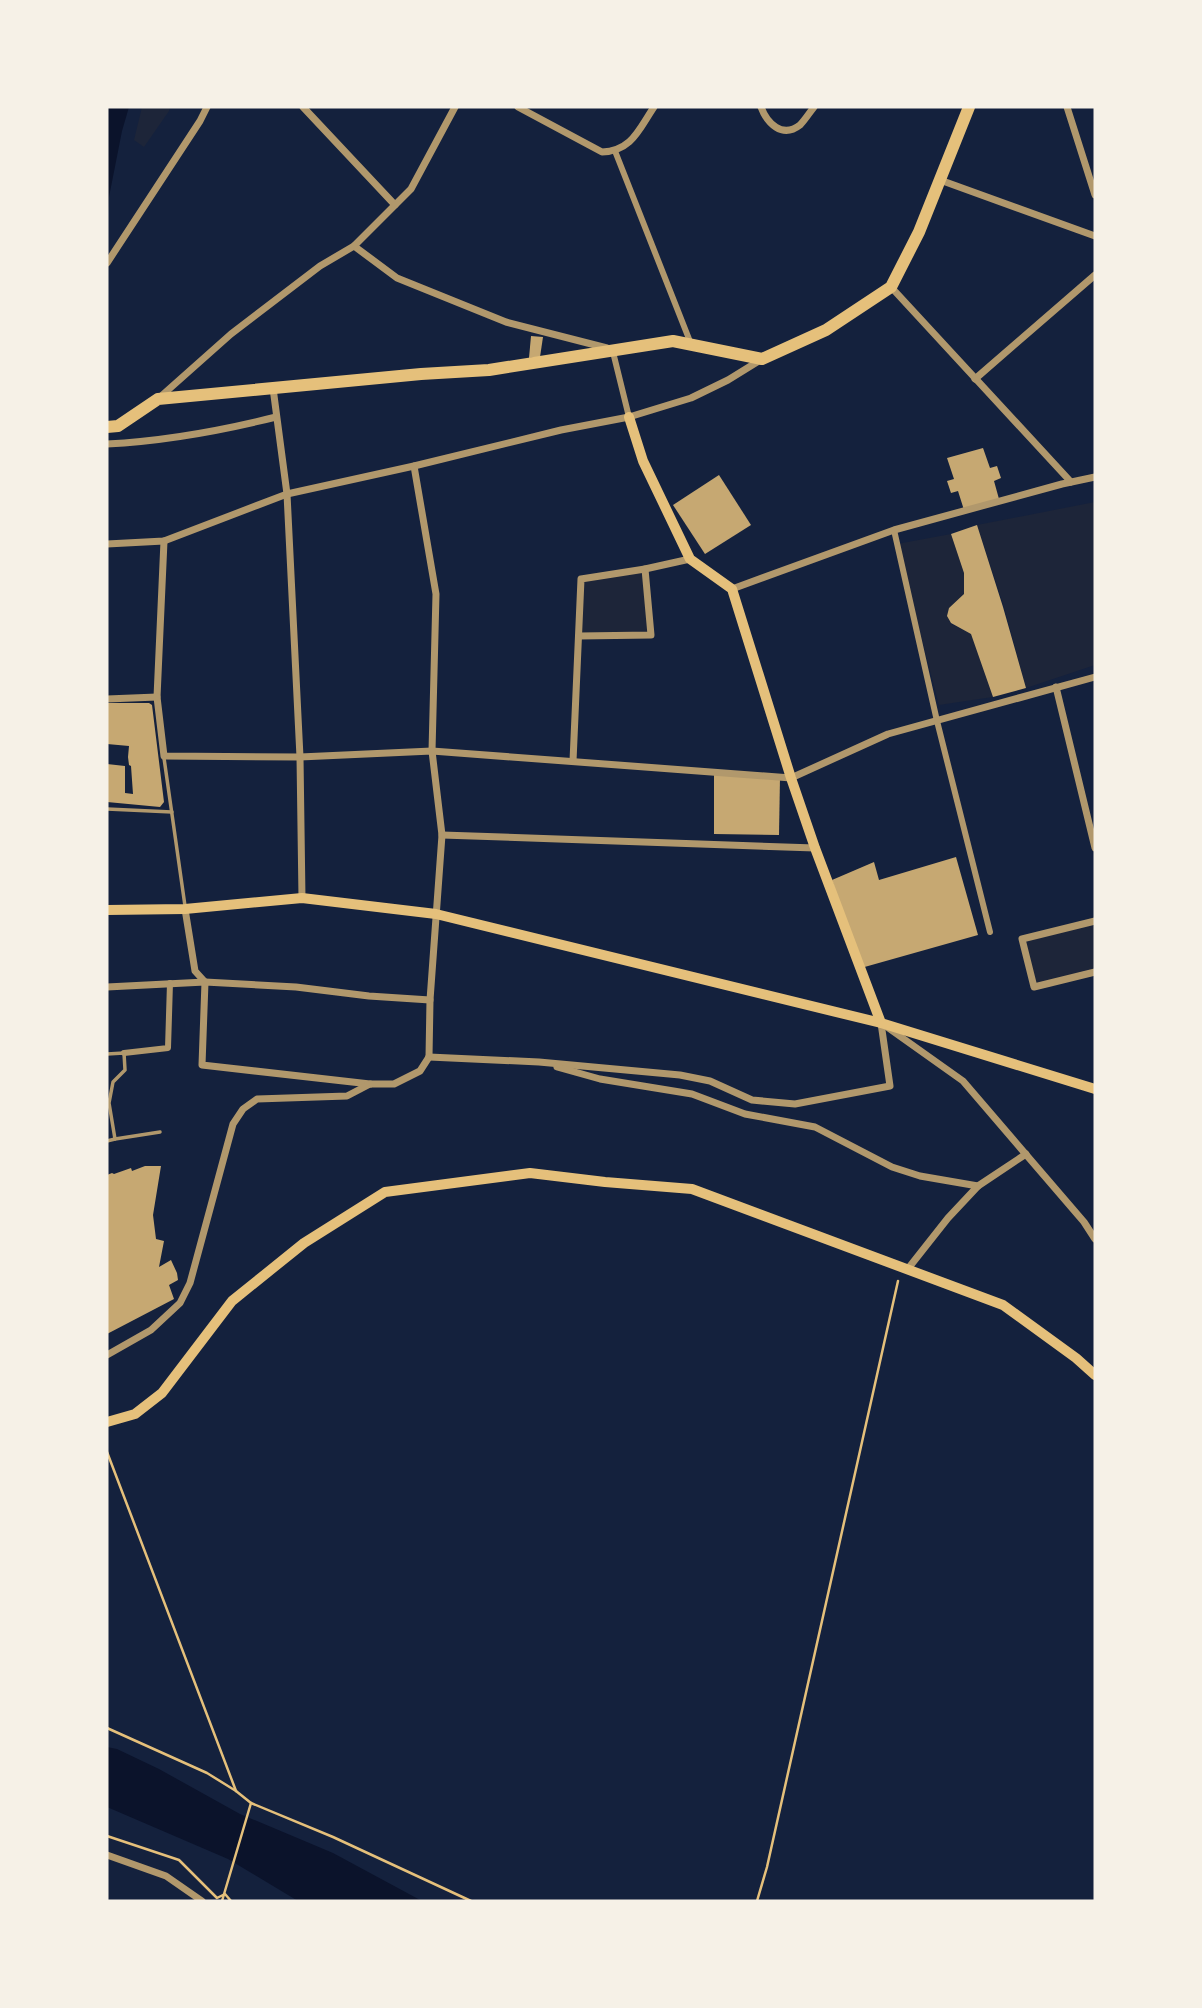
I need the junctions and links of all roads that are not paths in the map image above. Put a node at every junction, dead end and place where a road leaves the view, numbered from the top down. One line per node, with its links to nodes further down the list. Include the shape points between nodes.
1 (207, 107): 16 (street)
2 (303, 107): 13 (street)
3 (455, 107): 13 (street, via 411,189)
4 (518, 107): 10 (street, via 602,152)
5 (654, 107): 10 (street, via 627,145)
6 (761, 107): 7 (street, via 766,120 786,131 799,126)
7 (814, 107)
8 (969, 107): 11 (main road)
9 (1067, 107): 12 (street)
10 (615, 151): 19 (street)
11 (940, 180): 14 (street); 18 (main road)
12 (1095, 195)
13 (395, 205): 15 (street)
14 (1095, 236)
15 (354, 246): 20 (street, via 397,278 506,322); 24 (street, via 320,266 231,334)
16 (107, 263)
17 (1095, 275): 22 (street)
18 (891, 287): 21 (main road, via 826,330); 22 (street)
19 (691, 344): 20 (main road, via 673,341); 21 (main road)
20 (612, 350): 23 (main road, via 489,370); 26 (street)
21 (762, 359): 26 (street, via 691,398)
22 (975, 379): 31 (street)
23 (274, 388): 24 (main road); 25 (street)
24 (158, 399): 27 (main road, via 118,426)
25 (276, 417): 28 (street, via 170,439); 32 (street)
26 (629, 418): 29 (street); 36 (main road, via 643,461)
27 (107, 427)
28 (107, 444)
29 (414, 466): 32 (street); 45 (street, via 436,594)
30 (1095, 477): 31 (street)
31 (1071, 482): 33 (street)
32 (287, 494): 34 (street); 47 (street)
33 (894, 530): 38 (street); 44 (street)
34 (164, 541): 35 (street); 42 (street)
35 (107, 544)
36 (690, 559): 37 (street); 38 (main road)
37 (645, 569): 39 (street, via 581,579); 39 (street, via 651,635)
38 (732, 589): 49 (main road)
39 (579, 636): 48 (street)
40 (1095, 677): 41 (street)
41 (1056, 687): 44 (street); 54 (street)
42 (157, 697): 43 (street); 46 (street)
43 (107, 699)
44 (937, 722): 49 (street, via 888,734); 60 (street)
45 (432, 751): 47 (street); 48 (street); 52 (street)
46 (164, 755): 47 (street); 51 (lane)
47 (300, 757): 55 (street)
48 (573, 761): 49 (street)
49 (791, 778): 53 (main road)
50 (107, 809): 51 (lane)
51 (172, 812): 56 (lane)
52 (442, 835): 53 (street); 58 (street)
53 (815, 848): 66 (main road)
54 (1095, 848)
55 (302, 898): 56 (main road); 58 (main road)
56 (186, 909): 57 (main road); 62 (street, via 195,971)
57 (107, 910)
58 (436, 915): 65 (street); 66 (main road)
59 (1095, 921): 61 (street, via 1022,939 1034,987)
60 (990, 932)
61 (1095, 972)
62 (205, 982): 63 (street); 65 (street); 71 (street, via 202,1065)
63 (170, 983): 64 (street); 67 (street, via 168,1048)
64 (107, 987)
65 (430, 1000): 69 (street)
66 (881, 1023): 70 (street, via 890,1086 796,1104 752,1100 710,1081 680,1075); 72 (main road); 76 (street, via 963,1081)
67 (124, 1053): 68 (lane); 74 (lane, via 125,1070 113,1082 109,1103)
68 (107, 1054)
69 (429, 1057): 70 (street); 71 (street, via 420,1071 394,1084)
70 (539, 1062): 77 (street, via 600,1079 692,1094 745,1114 815,1127 892,1167)
71 (370, 1084): 80 (street, via 347,1096 257,1099 243,1109 233,1124 190,1283 180,1303 151,1330)
72 (1095, 1089)
73 (160, 1132): 74 (lane)
74 (115, 1139): 75 (lane)
75 (107, 1141)
76 (1026, 1154): 77 (street); 78 (street)
77 (978, 1186): 79 (street)
78 (1095, 1239)
79 (904, 1268): 81 (main road, via 1003,1305); 82 (main road, via 692,1189 530,1173 385,1192 304,1243 232,1301 162,1393 135,1414)
80 (107, 1355)
81 (1095, 1375)
82 (107, 1422)
83 (107, 1855): 84 (street, via 166,1876)
84 (202, 1901)

